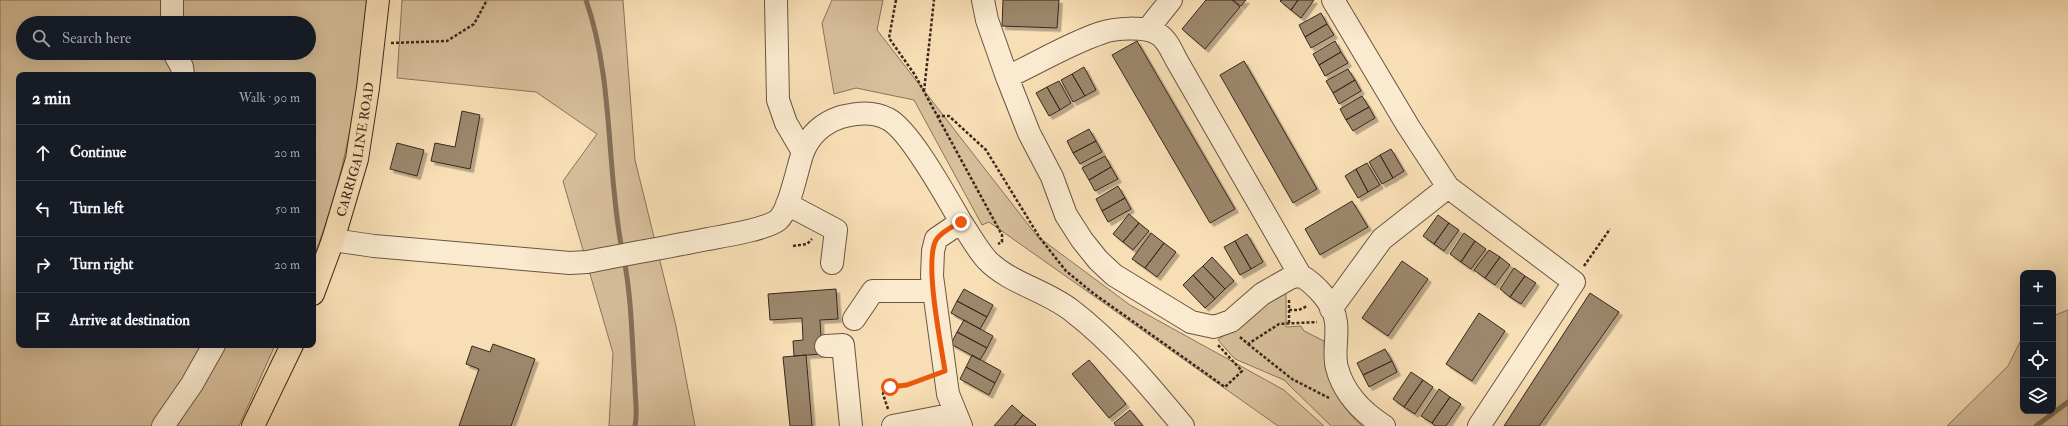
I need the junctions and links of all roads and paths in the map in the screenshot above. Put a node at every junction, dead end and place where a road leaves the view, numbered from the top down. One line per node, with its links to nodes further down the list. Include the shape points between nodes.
1 (172, 0): 10 (street)
2 (378, 0): 12 (main road, CARRIGALINE ROAD)
3 (487, 0): 12 (path, via 474,24 446,41)
4 (776, 0): 17 (street, via 778,100 786,123)
5 (896, 0): 16 (path, via 889,38)
6 (934, 0): 16 (path)
7 (984, 0): 15 (street)
8 (1171, 0): 11 (street)
9 (1333, 0): 18 (street, via 1408,126)
10 (172, 16)
11 (1147, 30): 15 (street, via 1116,30 1101,33); 27 (street, via 1158,33 1165,41)
12 (373, 43): 23 (main road, CARRIGALINE ROAD, via 357,159)
13 (178, 60): 14 (street)
14 (183, 72)
15 (1007, 77): 27 (street, via 1029,133 1052,177 1066,215 1098,260 1114,275 1191,322 1214,327 1231,321 1262,294)
16 (924, 92): 25 (path, via 1002,235 1002,242)
17 (803, 152): 19 (street); 20 (street, via 814,133 831,121 854,114 870,113 889,119 906,135)
18 (1448, 187): 28 (street); 34 (street, via 1382,239)
19 (787, 204): 23 (street, via 778,220 747,231 587,262 570,263 374,246); 26 (street, via 836,230)
20 (961, 222): 30 (street, via 936,239 933,257); 51 (street, via 986,259 998,269 1069,308 1104,337 1136,370)
21 (1610, 229): 28 (path)
22 (813, 234): 24 (path, via 810,243)
23 (333, 240): 29 (main road, CARRIGALINE ROAD)
24 (793, 246)
25 (995, 246)
26 (832, 263)
27 (1300, 275): 34 (street, via 1312,282)
28 (1574, 282): 53 (street)
29 (316, 286)
30 (934, 291): 35 (street, via 873,291); 44 (street)
31 (1289, 298): 33 (path)
32 (1309, 304): 33 (path, via 1299,310)
33 (1289, 310): 36 (path)
34 (1326, 316): 36 (path); 52 (street, via 1336,321 1337,368 1353,401 1365,414)
35 (854, 319)
36 (1289, 323): 39 (path, via 1279,324)
37 (1238, 336): 39 (path)
38 (1214, 340): 43 (path)
39 (1248, 344): 45 (path, via 1292,379)
40 (843, 345): 50 (street)
41 (212, 348): 48 (street, via 192,384)
42 (291, 348): 49 (main road)
43 (1242, 370)
44 (945, 371): 46 (path, via 907,385 884,390); 47 (street, via 948,394)
45 (1332, 399)
46 (892, 420): 47 (street)
47 (958, 420)
48 (163, 426)
49 (253, 426)
50 (851, 426)
51 (1183, 426)
52 (1384, 426)
53 (1479, 426)

